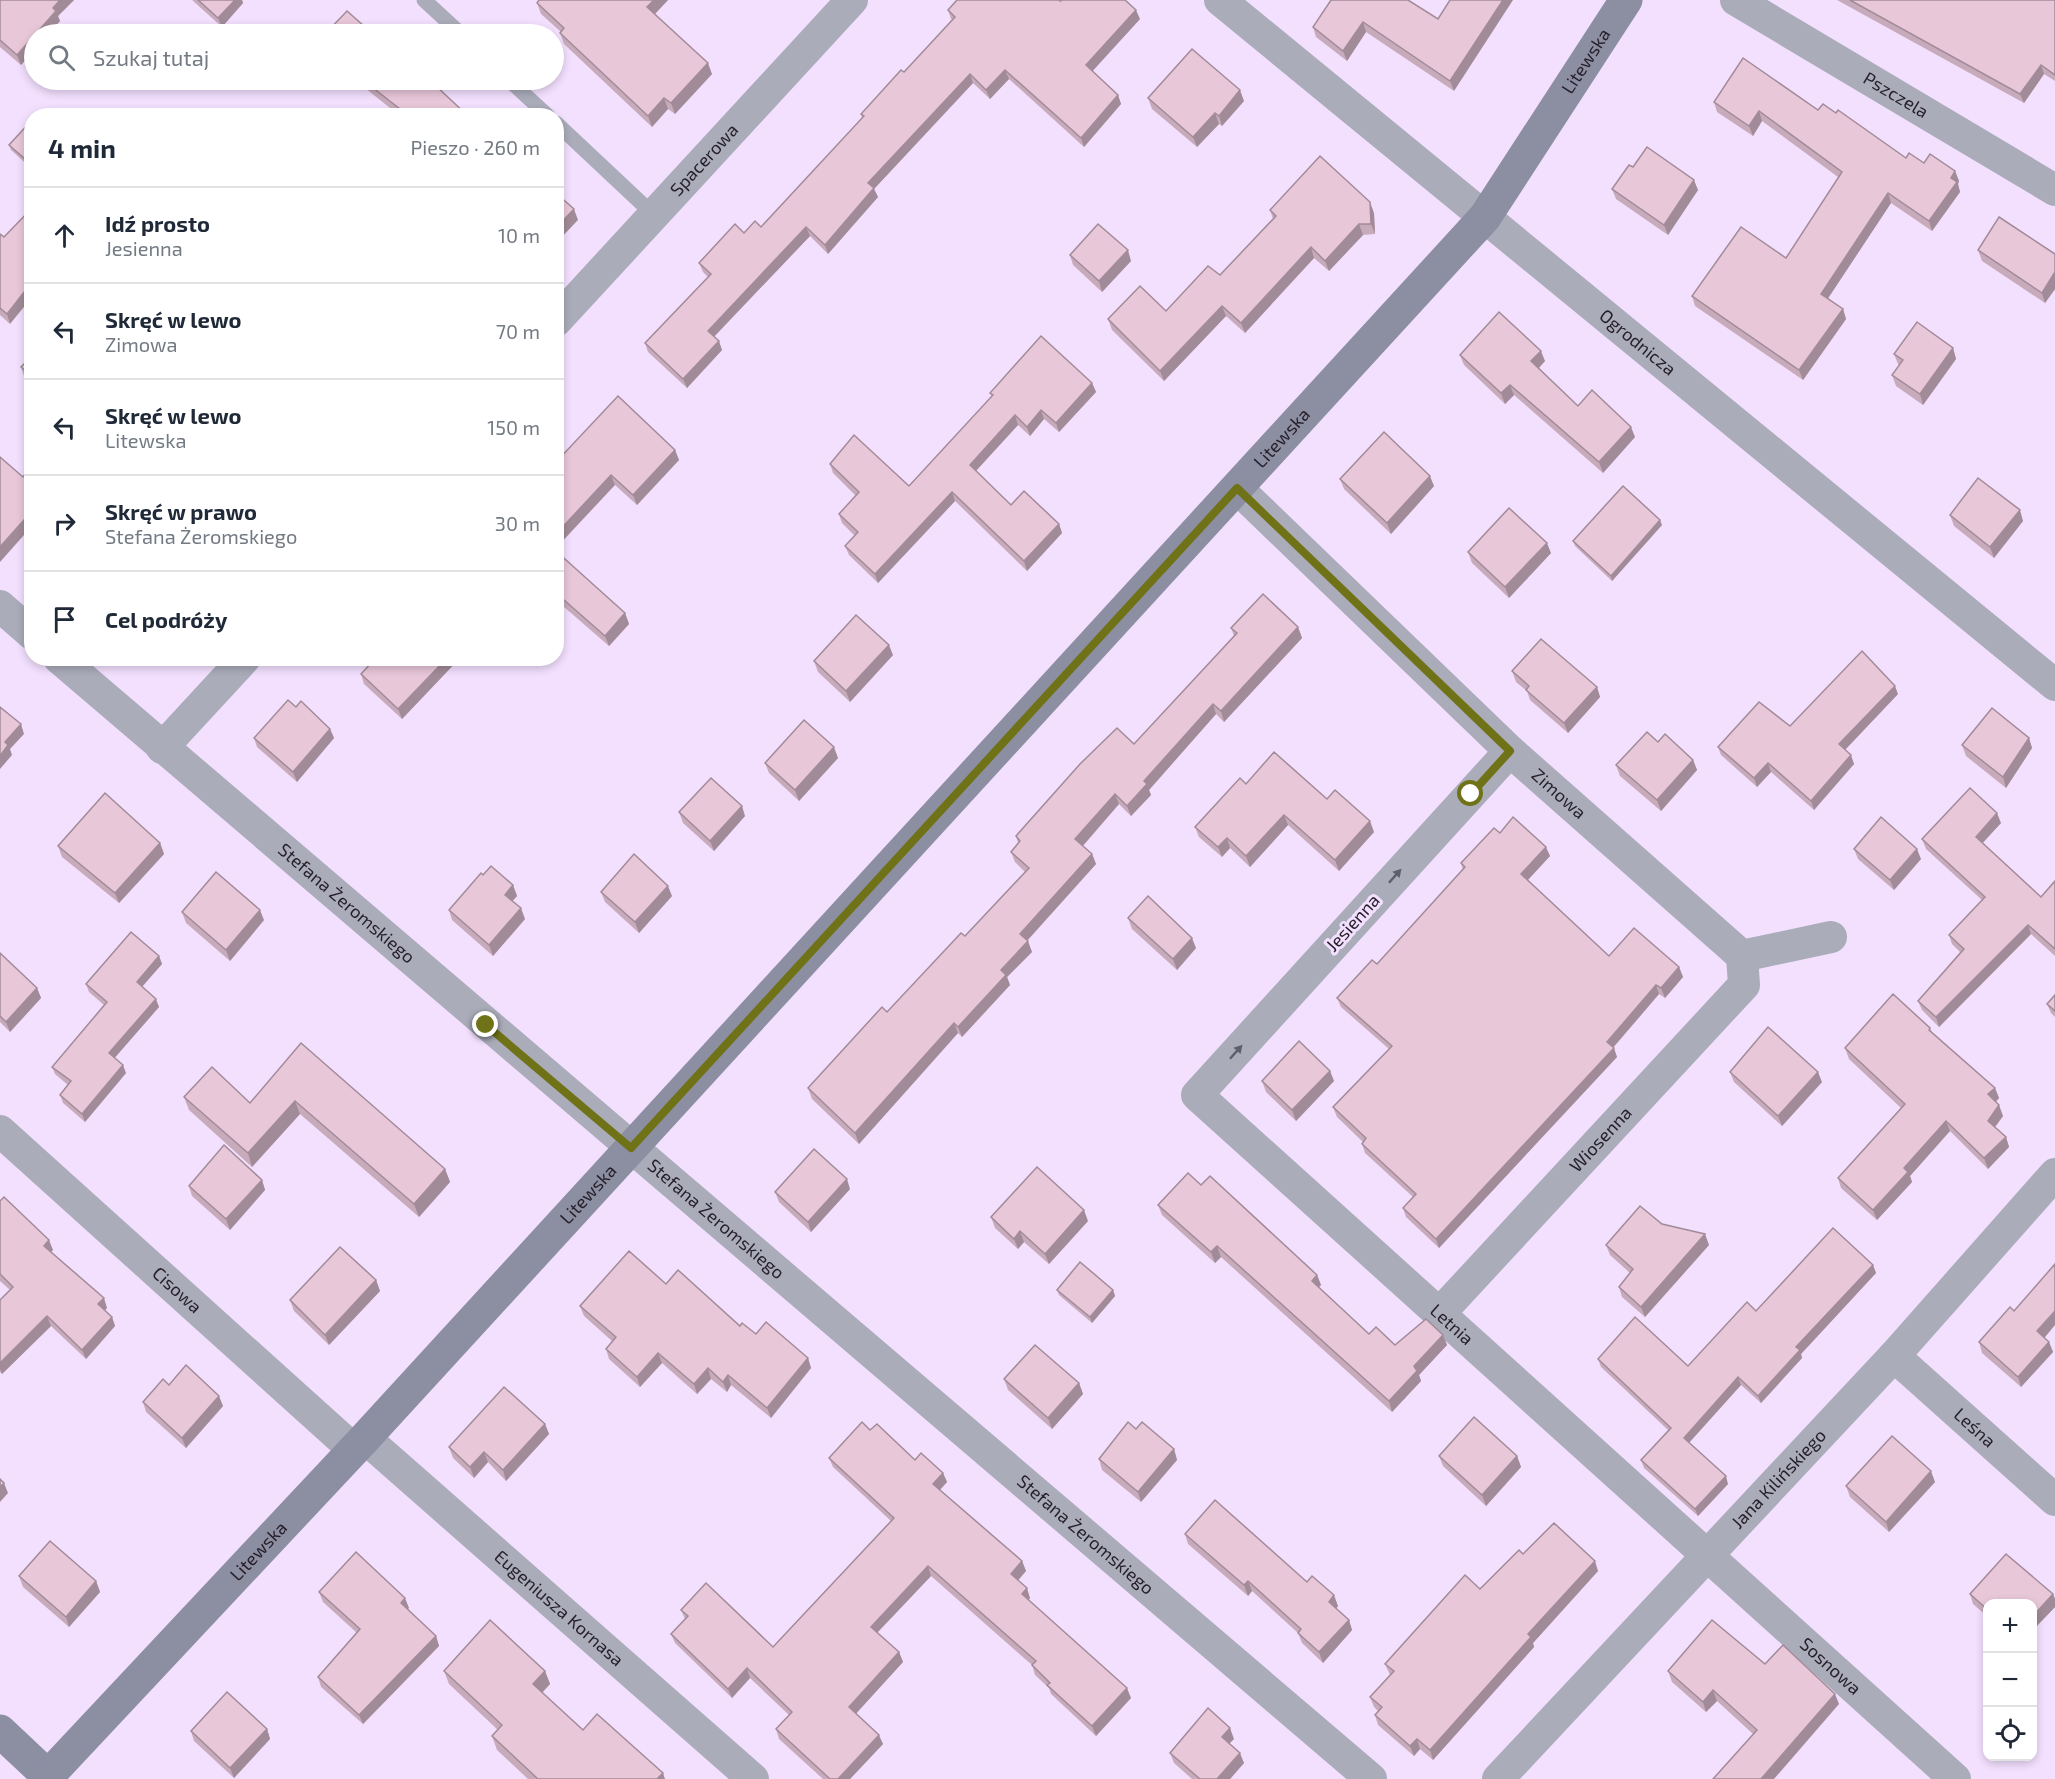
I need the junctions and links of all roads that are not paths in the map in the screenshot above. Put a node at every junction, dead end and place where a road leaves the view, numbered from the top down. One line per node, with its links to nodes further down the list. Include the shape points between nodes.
1 (424, 0): 6 (lane)
2 (852, 0): 11 (street, Spacerowa)
3 (1220, 0): 12 (street, Ogrodnicza)
4 (1626, 0): 12 (main road, Litewska)
5 (1736, 0): 10 (street, Pszczela)
6 (450, 24)
7 (520, 90): 8 (lane)
8 (539, 108)
9 (564, 131): 11 (lane)
10 (2055, 190)
11 (654, 215): 13 (street, Spacerowa)
12 (1485, 217): 14 (main road, Litewska); 19 (street, Ogrodnicza)
13 (564, 312)
14 (1237, 488): 21 (street, Zimowa); 26 (main road, Litewska)
15 (0, 606): 16 (street)
16 (24, 627)
17 (68, 666): 20 (street, Stefana Żeromskiego)
18 (238, 666): 20 (street)
19 (2055, 685)
20 (162, 748): 26 (street, Stefana Żeromskiego)
21 (1510, 751): 23 (street, Zimowa); 24 (street, Jesienna, one-way to 21)
22 (1831, 937): 23 (street)
23 (1742, 956): 28 (street, Wiosenna, via 1744,985)
24 (1197, 1095): 28 (street, Letnia)
25 (0, 1131): 30 (street, Cisowa)
26 (631, 1148): 30 (main road, Litewska); 36 (street, Stefana Żeromskiego)
27 (2055, 1174): 29 (street, Jana Kilińskiego)
28 (1439, 1314): 32 (street, Letnia)
29 (1894, 1356): 31 (street, Leśna); 32 (street, Jana Kilińskiego)
30 (359, 1444): 34 (main road, Litewska); 35 (street, Eugeniusza Kornasa)
31 (2055, 1500)
32 (1707, 1556): 37 (street, Jana Kilińskiego); 38 (street, Sosnowa)
33 (0, 1731): 34 (main road)
34 (49, 1778)
35 (753, 1779)
36 (1371, 1779)
37 (1498, 1779)
38 (1954, 1779)

